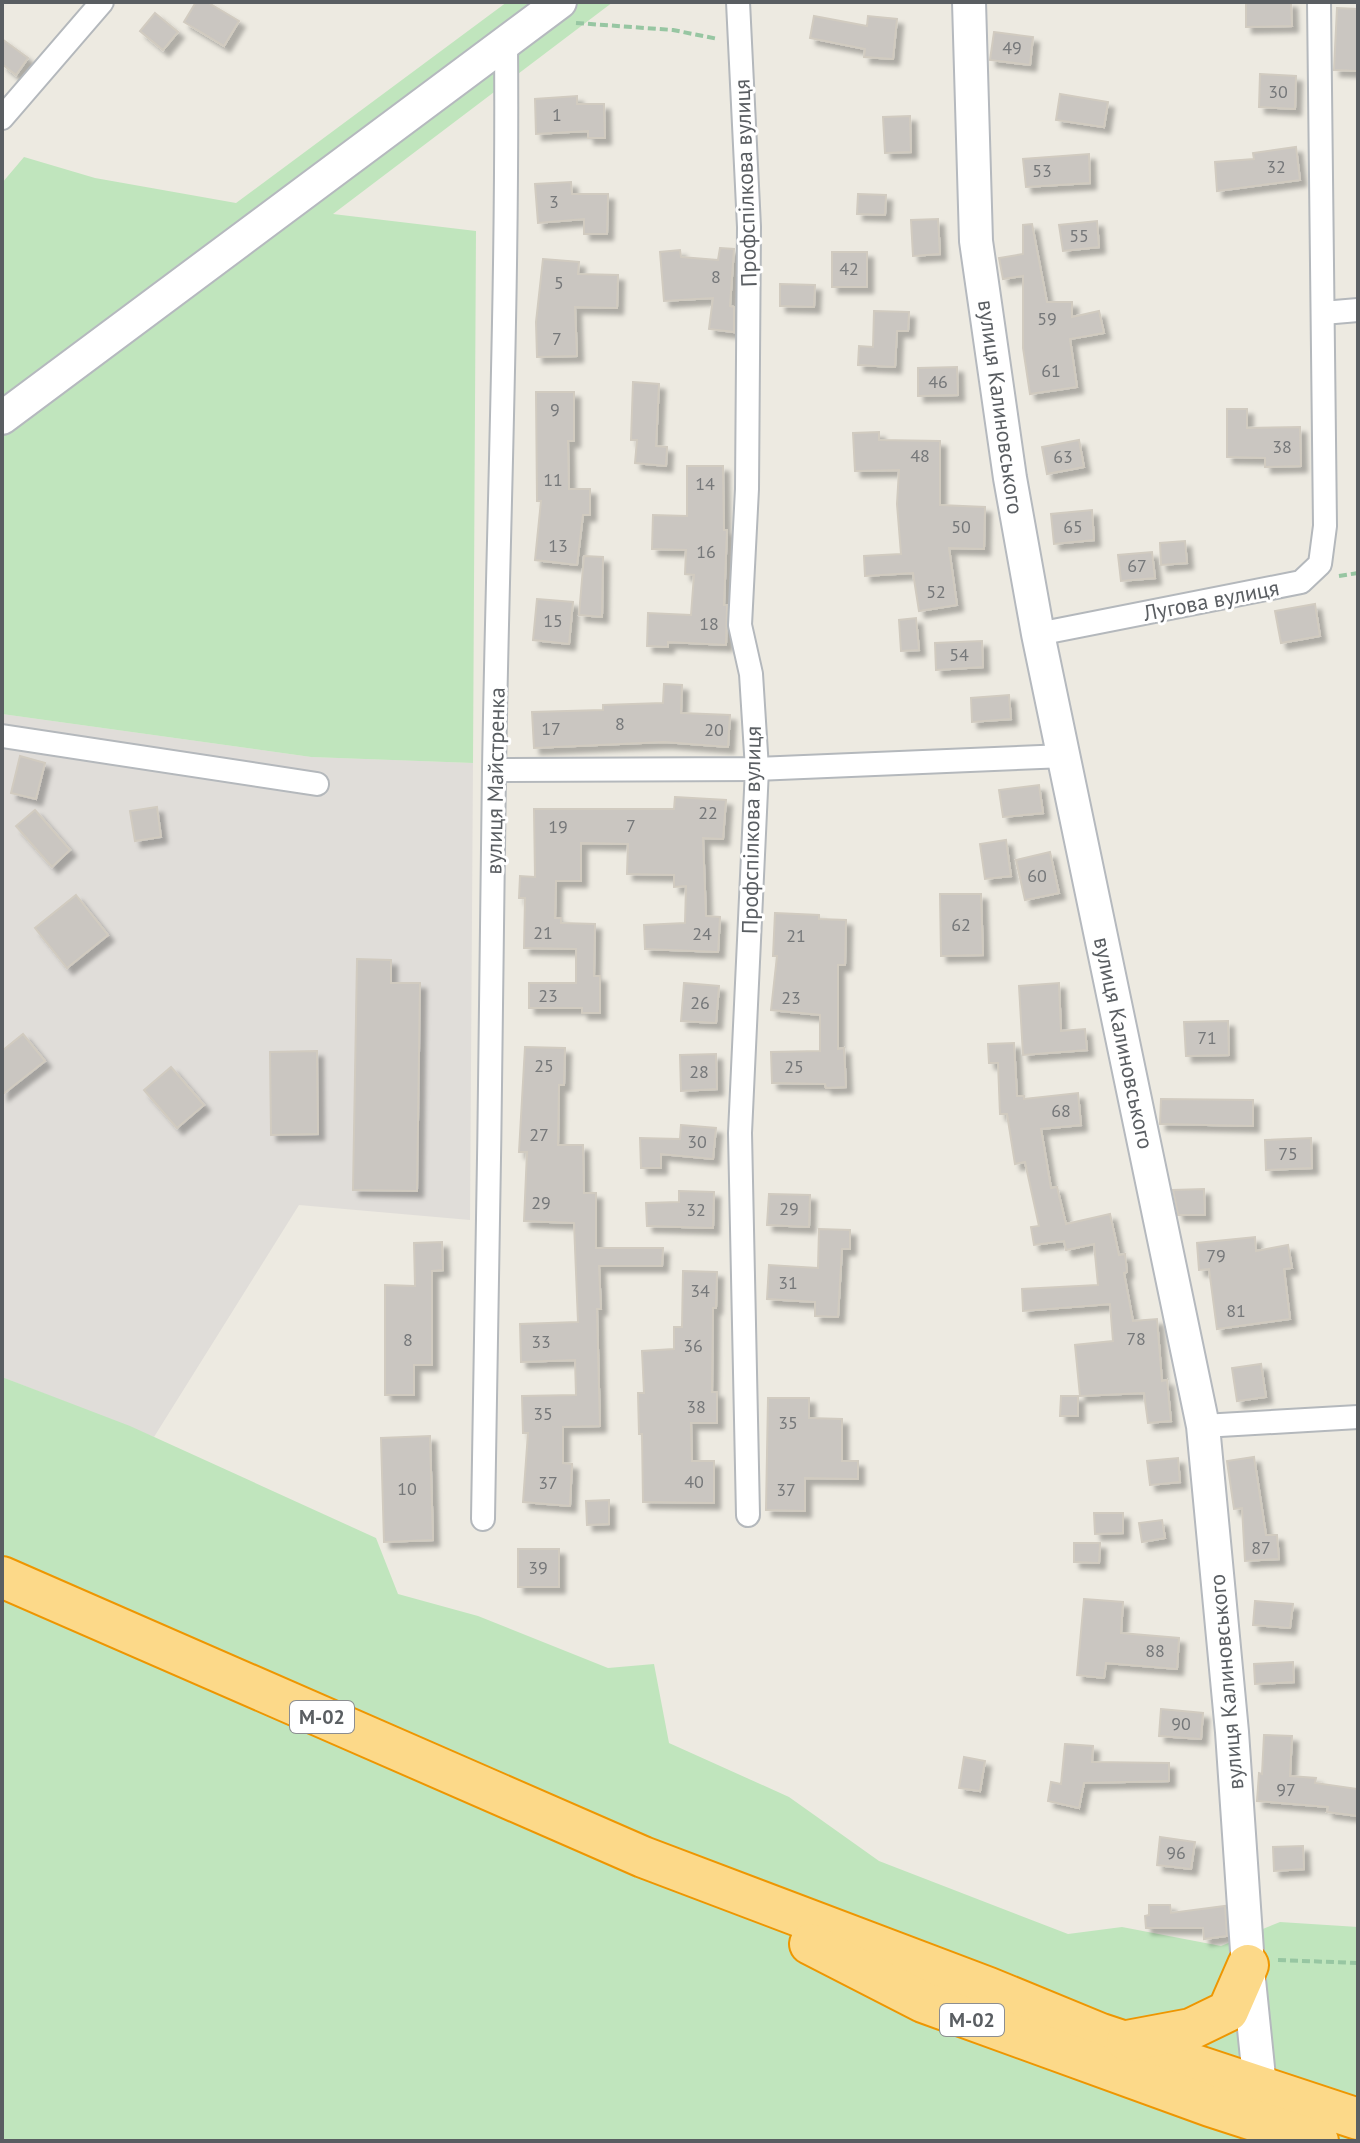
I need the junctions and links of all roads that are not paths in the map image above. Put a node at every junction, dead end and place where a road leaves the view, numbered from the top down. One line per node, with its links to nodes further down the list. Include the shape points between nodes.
1 (102, 2): 7 (street)
2 (560, 2): 6 (main road)
3 (738, 2): 14 (street, Профспілкова вулиця, via 749,227 740,625 751,674)
4 (969, 2): 11 (main road, вулиця Калиновського, via 976,241)
5 (1319, 2): 9 (street, Лугова вулиця)
6 (506, 43): 10 (main road); 15 (street, вулиця Майстренка)
7 (2, 118)
8 (1358, 310): 9 (street)
9 (1323, 313): 11 (street, Лугова вулиця, via 1325,526 1320,564 1301,582)
10 (2, 418)
11 (1038, 634): 13 (main road, вулиця Калиновського)
12 (2, 736): 16 (street)
13 (1065, 756): 14 (street); 18 (main road, вулиця Калиновського)
14 (757, 769): 15 (street); 19 (street, Профспілкова вулиця, via 740,1133)
15 (494, 770): 20 (street, вулиця Майстренка)
16 (317, 784)
17 (1358, 1417): 18 (street)
18 (1203, 1426): 23 (main road, вулиця Калиновського)
19 (748, 1515)
20 (483, 1519)
21 (2, 1577): 22 (highway, М-02)
22 (643, 1857): 24 (highway, М-02); 27 (highway, М-02, via 923,2002)
23 (1248, 1965): 24 (highway, via 1228,2011 1191,2029); 25 (main road, вулиця Калиновського)
24 (1123, 2041): 25 (highway, М-02)
25 (1260, 2087): 26 (highway, М-02)
26 (1358, 2119)
27 (1318, 2141)

